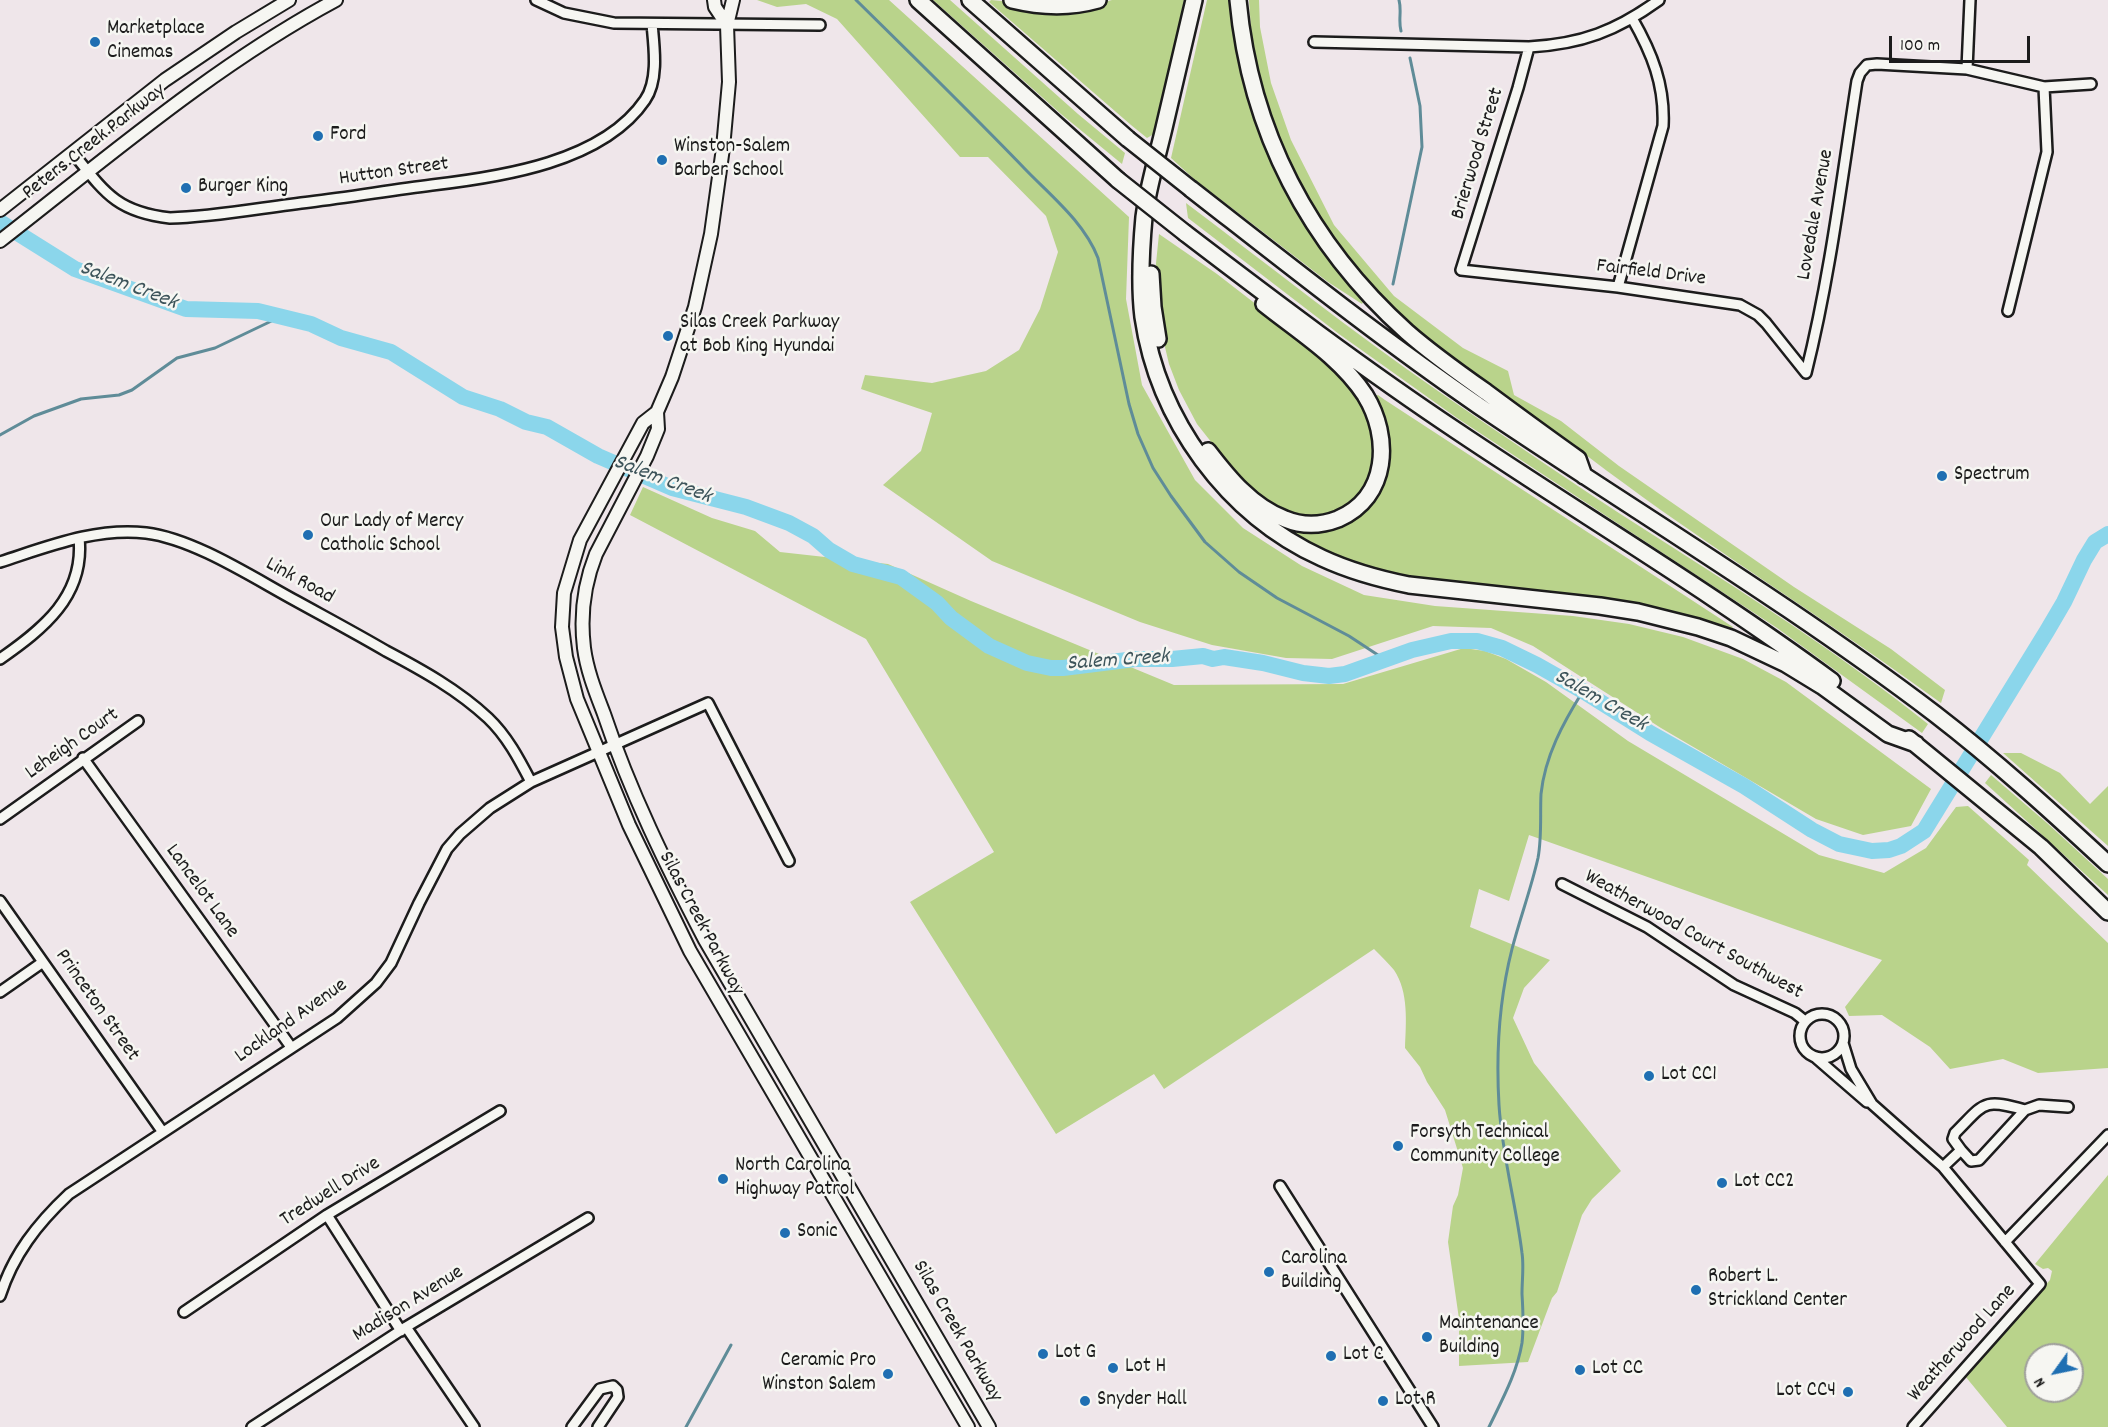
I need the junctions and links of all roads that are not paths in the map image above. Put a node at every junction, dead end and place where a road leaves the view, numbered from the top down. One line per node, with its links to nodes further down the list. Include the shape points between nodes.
1 (289, 0): 24 (main road, Peters Creek Parkway, via 165,80)
2 (336, 0): 25 (main road, Peters Creek Parkway, via 288,26)
3 (536, 0): 16 (street, via 580,17)
4 (714, 0): 17 (main road, Silas Creek Parkway)
5 (733, 0): 17 (main road, Silas Creek Parkway)
6 (918, 0): 28 (highway, bridge, via 1118,180)
7 (970, 0): 34 (highway, bridge, via 1191,189 1379,334)
8 (1012, 0): 9 (highway, via 1065,6)
9 (1098, 0)
10 (1194, 0): 39 (highway, via 1145,215 1141,294 1148,340 1168,403 1189,441 1228,492 1302,548 1386,580 1638,612 1731,638 1822,686 1888,734)
11 (1204, 0): 28 (highway, via 1154,222 1151,286 1161,352 1193,429 1218,464 1252,500 1274,515 1296,523 1320,524 1344,516 1369,494 1381,465 1382,438 1373,411 1358,385 1335,360 1239,285)
12 (1238, 0): 34 (highway, via 1246,59 1271,142 1289,183 1332,250 1409,334 1578,459)
13 (1659, 0): 15 (street)
14 (1970, 0): 21 (street)
15 (1632, 18): 20 (street, via 1576,42); 30 (street, via 1653,57 1664,110 1663,126)
16 (652, 24): 17 (street); 25 (street, Hutton Street, via 652,83 636,112 599,142 518,170 438,185 170,218 124,207)
17 (727, 25): 18 (street); 33 (main road, Silas Creek Parkway, via 728,103 709,245 690,323)
18 (820, 25)
19 (1314, 42): 20 (street)
20 (1529, 47): 29 (street, Brierwood Street)
21 (1967, 69): 23 (street); 32 (street, Lovedale Avenue, via 1877,64 1866,65 1860,73)
22 (2091, 84): 23 (street)
23 (2044, 87): 31 (street, via 2047,152)
24 (73, 153): 25 (street, Hutton Street); 26 (main road, Peters Creek Parkway)
25 (88, 172): 27 (main road, Peters Creek Parkway)
26 (0, 210)
27 (0, 241)
28 (1226, 264): 39 (highway, via 1466,437 1755,627)
29 (1461, 270): 30 (street, Fairfield Drive)
30 (1618, 287): 32 (street, Fairfield Drive, via 1740,304 1766,323)
31 (2008, 311)
32 (1806, 373)
33 (657, 412): 40 (main road, Silas Creek Parkway, via 658,429 596,554 583,607 588,667); 41 (main road, Silas Creek Parkway, via 643,423 580,540 564,593 562,627 566,657)
34 (1584, 476): 46 (highway, via 1813,626 1934,714 2038,799)
35 (79, 538): 36 (street, Link Road); 37 (street, via 77,576 64,601 49,621); 43 (street, Link Road, via 104,533 147,533 184,543 245,574 444,683 500,731)
36 (0, 562)
37 (0, 659)
38 (138, 721): 42 (street, Leheigh Court)
39 (1916, 744): 49 (highway, via 2041,847)
40 (615, 746): 41 (street, Lockland Avenue); 45 (street, Lockland Avenue, via 708,703); 73 (main road, Silas Creek Parkway, via 705,940)
41 (598, 753): 43 (street, Lockland Avenue); 68 (main road, Silas Creek Parkway, via 637,845 690,951)
42 (83, 758): 44 (street, Leheigh Court); 54 (street, Lancelot Lane)
43 (531, 782): 54 (street, Lockland Avenue, via 490,808 447,849 391,963 376,983 337,1018)
44 (0, 819)
45 (789, 861)
46 (2108, 864)
47 (1563, 884): 52 (street, Weatherwood Court Southwest, via 1647,927 1734,985 1796,1013)
48 (0, 901): 50 (street, Princeton Street)
49 (2108, 912)
50 (44, 962): 51 (street); 60 (street, Princeton Street)
51 (0, 992)
52 (1805, 1021): 53 (street, Weatherwood Court Southwest, via 1818,1014 1833,1017 1843,1028); 55 (street, Weatherwood Court Southwest, via 1800,1041)
53 (1843, 1043): 55 (street, via 1828,1057); 56 (street, Weatherwood Court Southwest, via 1851,1069)
54 (291, 1047): 60 (street, Lockland Avenue)
55 (1815, 1057): 56 (street, Weatherwood Court Southwest)
56 (1872, 1104): 63 (street, Weatherwood Court Southwest)
57 (2068, 1107): 58 (street, via 2038,1105)
58 (2025, 1110): 62 (street, via 1979,1160 1971,1161); 62 (street, via 1993,1103 1983,1105 1955,1133 1953,1139)
59 (500, 1111): 65 (street, Tredwell Drive)
60 (162, 1131): 70 (street, Lockland Avenue, via 49,1212 16,1257)
61 (2108, 1135): 67 (street)
62 (1961, 1150): 63 (street)
63 (1943, 1167): 67 (street, Weatherwood Court Southwest)
64 (1280, 1186): 80 (street)
65 (327, 1215): 71 (street, Tredwell Drive); 72 (street)
66 (588, 1218): 72 (street, Madison Avenue)
67 (2005, 1242): 69 (street, Weatherwood Court Southwest)
68 (876, 1271): 73 (main road, via 890,1280 946,1375); 78 (main road, Silas Creek Parkway)
69 (2040, 1284): 81 (street, Weatherwood Lane)
70 (0, 1296)
71 (184, 1312)
72 (403, 1329): 74 (street, Madison Avenue); 75 (street)
73 (957, 1374): 79 (main road, Silas Creek Parkway)
74 (252, 1427)
75 (474, 1427)
76 (572, 1427): 77 (street, via 600,1389 613,1386 618,1397)
77 (598, 1427)
78 (968, 1427)
79 (989, 1427)
80 (1433, 1427)
81 (1913, 1427)

